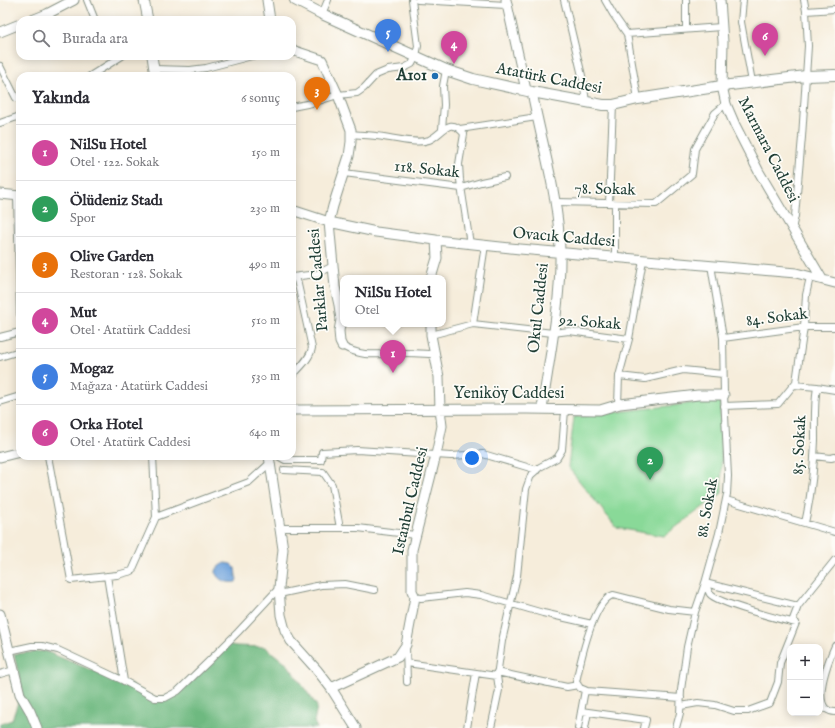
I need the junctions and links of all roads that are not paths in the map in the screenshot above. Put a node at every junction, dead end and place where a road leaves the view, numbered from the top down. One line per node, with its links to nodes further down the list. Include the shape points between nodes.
1 (74, 0): 17 (street)
2 (87, 0): 22 (street)
3 (144, 0): 23 (street)
4 (267, 0): 24 (street)
5 (295, 0): 20 (main road, Atatürk Caddesi)
6 (328, 0): 20 (street)
7 (412, 0): 31 (street, via 418,46)
8 (418, 0): 15 (street)
9 (564, 0): 48 (street)
10 (605, 0): 29 (street)
11 (686, 0): 27 (street)
12 (720, 0): 26 (street, Marmara Caddesi)
13 (743, 0): 42 (street, via 741,22)
14 (804, 0): 19 (street)
15 (458, 1): 16 (street)
16 (506, 2): 44 (street, Okul Caddesi)
17 (64, 3): 21 (street)
18 (835, 9): 19 (street)
19 (806, 10): 41 (street)
20 (322, 14): 31 (main road, Atatürk Caddesi)
21 (40, 16)
22 (93, 16)
23 (147, 16)
24 (269, 16)
25 (16, 26): 28 (street)
26 (721, 27): 27 (street); 43 (street, Marmara Caddesi)
27 (686, 29): 29 (street)
28 (0, 32)
29 (627, 34): 47 (street)
30 (296, 51): 45 (street, Parklar Caddesi, via 322,60)
31 (416, 56): 36 (main road, Atatürk Caddesi); 45 (street, via 412,64 404,68 376,75 357,94)
32 (110, 60): 37 (street)
33 (153, 60): 38 (street)
34 (237, 60): 39 (street)
35 (0, 66): 46 (street)
36 (446, 70): 44 (main road, Atatürk Caddesi, via 473,79); 55 (street)
37 (95, 72)
38 (155, 72)
39 (184, 72)
40 (835, 75): 41 (main road, Atatürk Caddesi)
41 (806, 76): 42 (main road, Atatürk Caddesi); 67 (street)
42 (752, 82): 43 (main road, Atatürk Caddesi)
43 (722, 86): 47 (main road, Atatürk Caddesi); 49 (street, Marmara Caddesi)
44 (529, 91): 48 (main road, Atatürk Caddesi); 53 (street, Okul Caddesi)
45 (338, 95): 51 (street); 57 (street, Parklar Caddesi)
46 (16, 98)
47 (638, 99): 50 (main road, Atatürk Caddesi)
48 (586, 102): 50 (main road, Atatürk Caddesi)
49 (726, 104): 64 (street, 78. Sokak, via 715,113 694,149 692,174 656,204); 67 (street, Marmara Caddesi, via 759,172)
50 (613, 105): 64 (street)
51 (296, 106)
52 (16, 117): 54 (street)
53 (537, 117): 56 (street); 63 (street, Okul Caddesi)
54 (0, 123)
55 (442, 129): 56 (street, via 449,126); 57 (street, via 429,140 418,141)
56 (460, 129): 60 (street, via 464,134 459,164)
57 (351, 134): 58 (street, Parklar Caddesi, via 352,142)
58 (344, 174): 60 (street, 118. Sokak); 66 (street, Parklar Caddesi)
59 (506, 177): 60 (street, 118. Sokak)
60 (461, 188): 69 (street)
61 (0, 194): 62 (street)
62 (16, 196)
63 (555, 202): 64 (street, 78. Sokak); 71 (street, Okul Caddesi)
64 (612, 203): 72 (street)
65 (296, 211): 66 (street, Ovacık Caddesi)
66 (329, 222): 68 (street, Ovacık Caddesi, via 376,232); 75 (street, Parklar Caddesi)
67 (792, 229): 80 (street, Marmara Caddesi)
68 (436, 240): 69 (street, Ovacık Caddesi); 76 (street, via 437,258)
69 (470, 244): 70 (street, Ovacık Caddesi)
70 (485, 245): 71 (street, Ovacık Caddesi); 83 (street)
71 (559, 252): 72 (street, Ovacık Caddesi); 89 (street, Okul Caddesi, via 560,278)
72 (615, 258): 73 (street, Ovacık Caddesi)
73 (643, 260): 74 (street, Ovacık Caddesi); 93 (street)
74 (711, 265): 78 (street, Ovacık Caddesi, via 796,273); 92 (street, 88. Sokak)
75 (333, 266): 77 (street, via 317,274); 82 (street, Parklar Caddesi)
76 (432, 275)
77 (296, 277)
78 (810, 277): 80 (street, Ovacık Caddesi); 86 (street)
79 (296, 279): 98 (street, via 312,348)
80 (822, 279): 81 (street, Ovacık Caddesi)
81 (835, 283)
82 (340, 312)
83 (474, 324): 89 (street, 92. Sokak); 90 (street, 92. Sokak)
84 (340, 326): 94 (street, Parklar Caddesi)
85 (431, 327): 90 (street, Istanbul Caddesi)
86 (804, 327): 87 (street, 84. Sokak); 92 (street, 84. Sokak); 101 (street)
87 (835, 327)
88 (16, 333): 91 (street)
89 (553, 333): 93 (street, 92. Sokak, via 570,331); 110 (street, Okul Caddesi)
90 (432, 335): 96 (street, Istanbul Caddesi)
91 (0, 337)
92 (723, 338): 99 (street, 88. Sokak)
93 (629, 339): 100 (street)
94 (342, 346): 96 (street, via 350,351 369,355)
95 (16, 352): 97 (street)
96 (436, 354): 109 (street, Istanbul Caddesi)
97 (0, 357)
98 (296, 372)
99 (723, 374): 100 (street, via 684,370 645,379); 104 (street, 88. Sokak)
100 (619, 376): 107 (street)
101 (794, 385): 102 (street); 108 (street, via 778,404)
102 (817, 387): 103 (street); 115 (street, 85. Sokak, via 814,404)
103 (835, 390)
104 (724, 395): 107 (street, Yeniköy Caddesi, via 698,395); 108 (street, 88. Sokak)
105 (16, 397): 106 (street)
106 (0, 402)
107 (618, 405): 112 (street, Yeniköy Caddesi, via 600,410)
108 (724, 406): 127 (street, 88. Sokak, via 728,476)
109 (440, 409): 110 (street, Yeniköy Caddesi); 111 (street, Yeniköy Caddesi); 114 (street, Istanbul Caddesi, via 442,426)
110 (542, 409): 112 (street, Yeniköy Caddesi)
111 (296, 410)
112 (565, 410): 126 (street, via 562,450 557,458)
113 (16, 453): 116 (street)
114 (436, 455): 123 (street, via 358,450 322,452 321,460); 126 (street, via 483,454); 133 (street, Istanbul Caddesi)
115 (814, 456): 117 (street); 129 (street, 85. Sokak)
116 (0, 457)
117 (835, 457)
118 (49, 460): 135 (street, via 71,580)
119 (153, 460): 128 (street)
120 (271, 460): 128 (street, via 249,482)
121 (273, 460): 130 (street)
122 (285, 460): 124 (street)
123 (296, 460)
124 (296, 460)
125 (284, 470): 131 (street, via 323,472 332,485)
126 (537, 470): 140 (street, via 526,489)
127 (726, 500): 129 (street); 136 (street, 88. Sokak)
128 (156, 517): 135 (street, via 132,571)
129 (806, 523): 132 (street)
130 (280, 528): 131 (street); 138 (street, via 283,549)
131 (340, 528): 133 (street)
132 (835, 532)
133 (415, 535): 139 (street, Istanbul Caddesi, via 412,562 412,591)
134 (835, 560): 141 (street)
135 (108, 576): 154 (street)
136 (705, 583): 141 (street); 142 (street, 88. Sokak); 144 (street, via 710,594 716,599)
137 (375, 590): 138 (street, via 345,584)
138 (279, 591): 154 (street, via 172,695 155,698); 157 (street, via 285,630 291,641)
139 (415, 597): 140 (street, via 465,593); 146 (street, Istanbul Caddesi)
140 (512, 604): 145 (street); 153 (street, via 502,641)
141 (798, 606): 144 (street)
142 (695, 612): 145 (street, via 669,609 613,595 608,596); 159 (street, 88. Sokak, via 687,647)
143 (0, 614): 148 (street)
144 (792, 622): 160 (street, via 796,623 780,663 778,682 770,703 748,711 734,711 698,703)
145 (592, 624): 156 (street, via 578,671)
146 (406, 645): 149 (street); 157 (street, via 398,657)
147 (835, 646): 163 (street, via 822,681 823,705)
148 (9, 650): 150 (street); 154 (street, via 32,646 58,650)
149 (407, 663): 151 (street); 155 (street)
150 (14, 670): 152 (street); 164 (street, via 20,694)
151 (476, 673): 153 (street); 166 (street)
152 (0, 674)
153 (497, 674): 156 (street, via 567,687); 167 (street, via 499,690)
154 (124, 681)
155 (407, 682)
156 (578, 685): 158 (street)
157 (331, 688): 165 (street)
158 (585, 690): 159 (street); 161 (street)
159 (681, 698): 160 (street, 88. Sokak)
160 (681, 706): 171 (street, 88. Sokak)
161 (581, 711): 162 (street); 168 (street)
162 (588, 712): 169 (street); 170 (street, via 646,720)
163 (835, 712)
164 (37, 728)
165 (356, 728)
166 (467, 728)
167 (491, 728)
168 (578, 728)
169 (586, 728)
170 (644, 728)
171 (676, 728)

